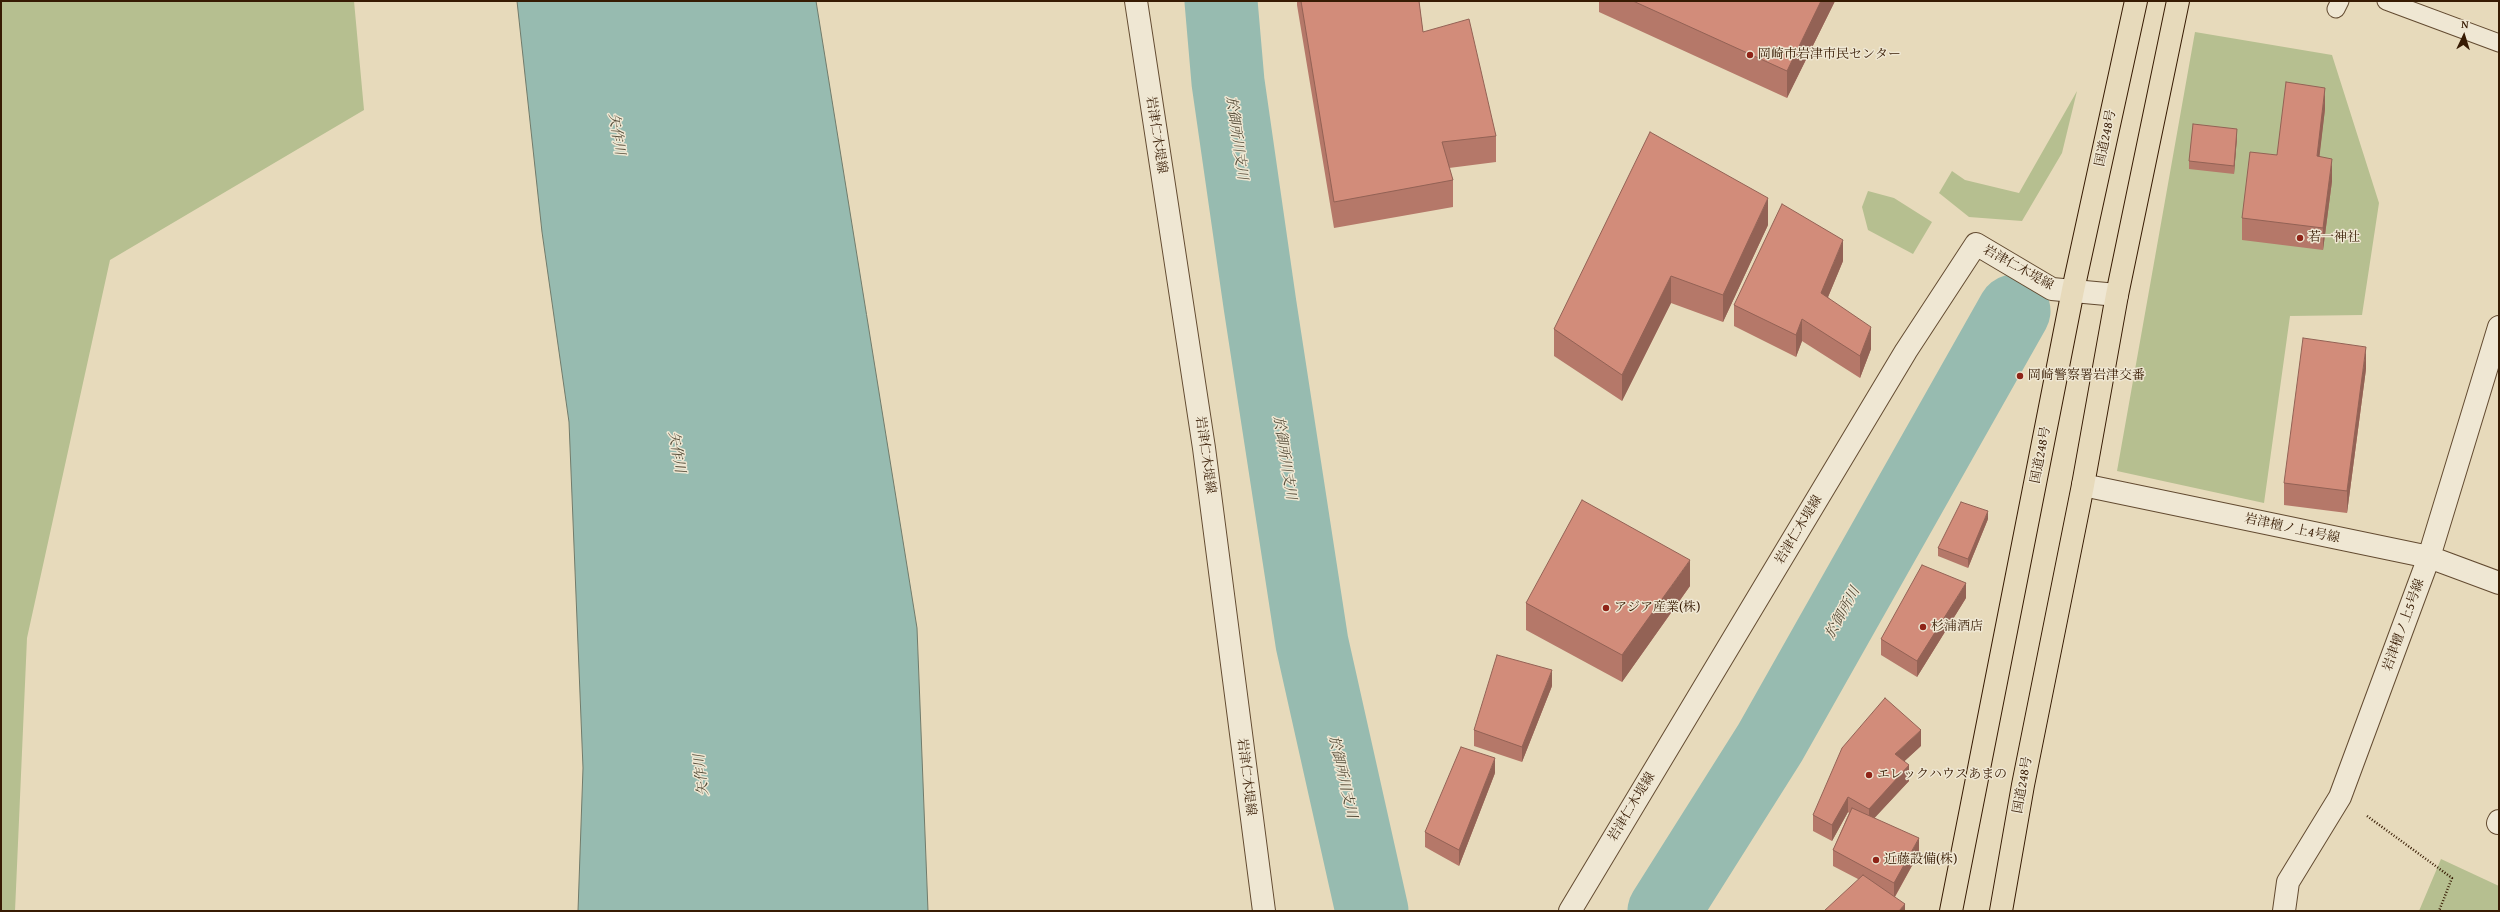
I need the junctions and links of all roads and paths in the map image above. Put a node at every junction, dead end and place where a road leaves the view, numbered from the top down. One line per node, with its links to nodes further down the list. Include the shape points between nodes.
1 (1136, 1): 13 (street, 岩津仁木堤線, via 1204,448)
2 (2136, 1): 6 (highway, 国道248号)
3 (2178, 1): 7 (highway, 国道248号)
4 (2386, 1): 5 (lane)
5 (2499, 43)
6 (2073, 290): 7 (street); 14 (street, 岩津仁木堤線, via 2052,289 1976,244 1906,351); 15 (highway, 国道248号)
7 (2117, 295): 9 (highway, 国道248号)
8 (2499, 327): 10 (street, 岩津檀ノ上5号線)
9 (2083, 485): 10 (street, 岩津檀ノ上4号線); 16 (highway, 国道248号, via 2023,785)
10 (2429, 557): 11 (street, 岩津檀ノ上4号線); 12 (street, 岩津檀ノ上5号線)
11 (2499, 582)
12 (2340, 798): 17 (street, 岩津檀ノ上5号線, via 2288,882); 18 (path, via 2452,878)
13 (1264, 911)
14 (1570, 911)
15 (1950, 911)
16 (2001, 911)
17 (2284, 911)
18 (2439, 911)

